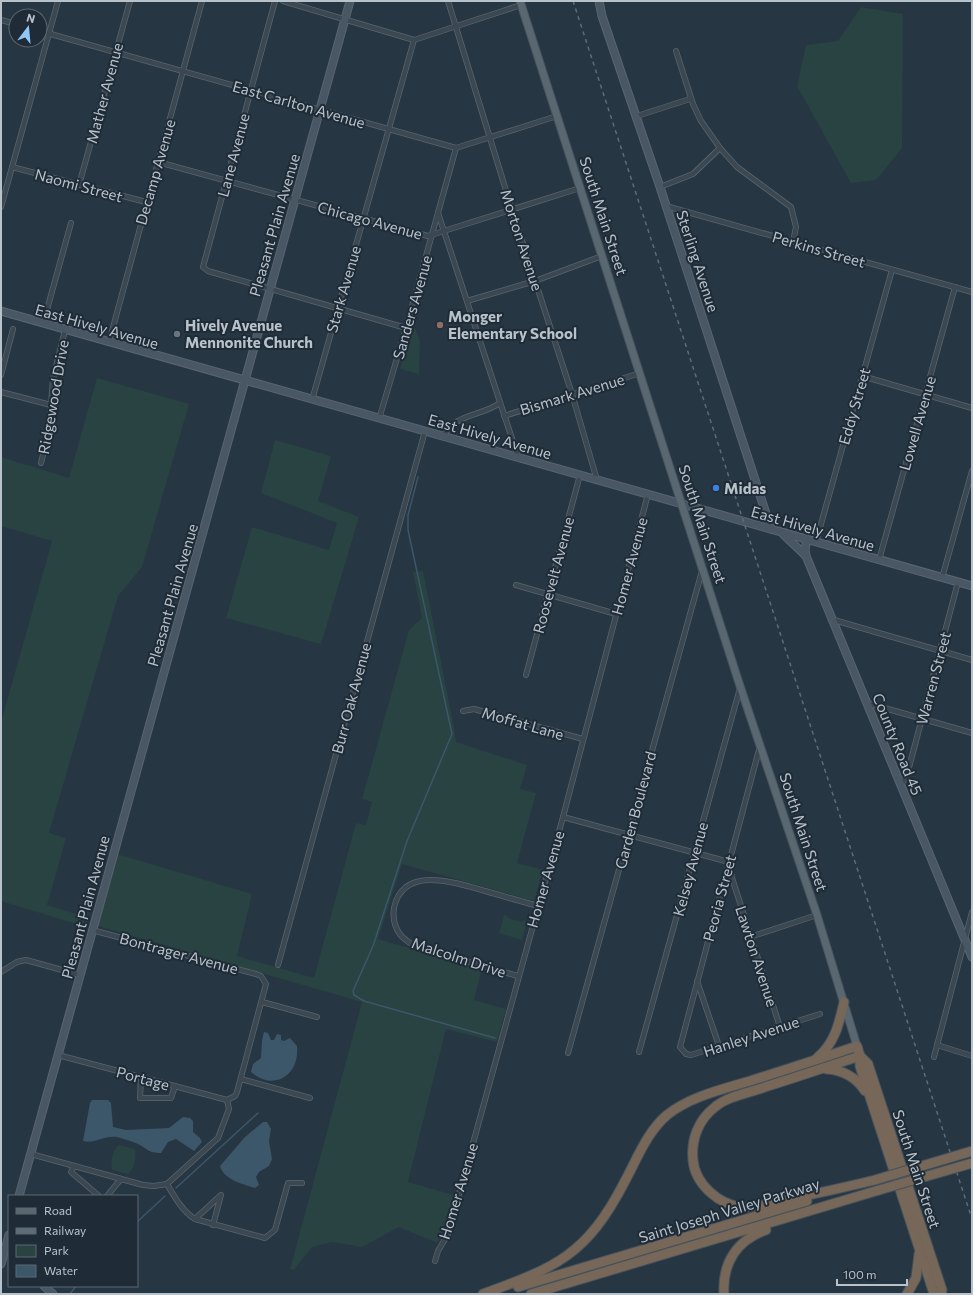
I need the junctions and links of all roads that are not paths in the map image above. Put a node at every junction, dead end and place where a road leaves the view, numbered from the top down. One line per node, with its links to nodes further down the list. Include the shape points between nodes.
1 (58, 1): 12 (street)
2 (130, 1): 15 (street, Mather Avenue)
3 (202, 1): 16 (street, Decamp Avenue)
4 (275, 1): 17 (street, Lane Avenue)
5 (283, 1): 10 (street)
6 (350, 1): 10 (street, Pleasant Plain Avenue)
7 (448, 1): 11 (street, Morton Avenue)
8 (599, 1): 21 (street, Sterling Avenue)
9 (520, 3): 11 (street); 20 (main road, South Main Street)
10 (345, 18): 13 (street); 19 (street, Pleasant Plain Avenue)
11 (456, 26): 13 (street); 23 (street, Morton Avenue)
12 (49, 33): 15 (street, East Carlton Avenue); 27 (street)
13 (414, 40): 22 (street, Stark Avenue)
14 (676, 51): 18 (street)
15 (116, 53): 16 (street, East Carlton Avenue); 29 (street, Mather Avenue)
16 (183, 71): 17 (street, East Carlton Avenue); 26 (street, Decamp Avenue)
17 (251, 90): 19 (street, East Carlton Avenue); 28 (street, Lane Avenue)
18 (690, 99): 21 (street); 25 (street, via 701,121)
19 (320, 110): 22 (street, East Carlton Avenue); 32 (street, Pleasant Plain Avenue)
20 (557, 116): 23 (street); 31 (main road, South Main Street)
21 (636, 116): 30 (street, Sterling Avenue)
22 (388, 129): 24 (street, East Carlton Avenue); 38 (street, Stark Avenue)
23 (489, 138): 24 (street); 36 (street, Morton Avenue)
24 (456, 148): 37 (street, Sanders Avenue)
25 (720, 148): 30 (street, via 693,174); 42 (street, via 737,167 791,206 796,226)
26 (158, 162): 28 (street, Chicago Avenue); 33 (street, Decamp Avenue)
27 (12, 167): 29 (street, Naomi Street); 35 (street)
28 (227, 181): 32 (street, Chicago Avenue); 47 (street, Lane Avenue, via 202,267 208,271)
29 (79, 185): 33 (street, Naomi Street)
30 (660, 187): 34 (street, Sterling Avenue)
31 (580, 188): 36 (street, Chicago Avenue); 43 (main road, South Main Street)
32 (295, 200): 38 (street, Chicago Avenue); 47 (street, Pleasant Plain Avenue)
33 (146, 202): 56 (street, Decamp Avenue)
34 (666, 206): 42 (street, Perkins Street); 80 (street, Sterling Avenue)
35 (1, 207)
36 (512, 210): 40 (street, Chicago Avenue); 45 (street, Morton Avenue)
37 (438, 213): 40 (street); 41 (street, Sanders Avenue)
38 (363, 219): 41 (street, Chicago Avenue); 50 (street, Stark Avenue)
39 (70, 223): 52 (street)
40 (444, 230): 41 (street, Chicago Avenue); 49 (street)
41 (432, 235): 53 (street, Sanders Avenue)
42 (793, 242): 44 (street, Perkins Street)
43 (602, 256): 45 (street); 58 (main road, South Main Street)
44 (892, 270): 46 (street, Perkins Street); 60 (street, Eddy Street)
45 (535, 281): 49 (street); 63 (street, Morton Avenue)
46 (955, 287): 48 (street, Perkins Street); 64 (street, Lowell Avenue)
47 (270, 288): 50 (street); 61 (street, Pleasant Plain Avenue)
48 (972, 292)
49 (467, 301): 66 (street)
50 (338, 309): 53 (street); 65 (street, Stark Avenue)
51 (1, 311): 52 (street, East Hively Avenue)
52 (43, 324): 55 (street, East Hively Avenue)
53 (406, 328): 70 (street, Sanders Avenue)
54 (13, 329): 57 (street)
55 (65, 330): 56 (street, East Hively Avenue); 67 (street, Ridgewood Drive, via 53,379)
56 (109, 342): 61 (street, East Hively Avenue)
57 (3, 359): 59 (street)
58 (640, 373): 63 (street, Bismark Avenue); 79 (main road, South Main Street)
59 (1, 375)
60 (862, 376): 64 (street); 83 (street, Eddy Street)
61 (245, 381): 65 (street, East Hively Avenue); 112 (street, Pleasant Plain Avenue)
62 (1, 392): 67 (street)
63 (572, 394): 69 (street, Bismark Avenue); 77 (street, Morton Avenue)
64 (925, 394): 68 (street); 85 (street, Lowell Avenue)
65 (312, 400): 70 (street, East Hively Avenue)
66 (500, 403): 69 (street); 72 (street, Bismark Avenue, via 456,421 448,427)
67 (51, 405): 74 (street, Ridgewood Drive, via 49,430)
68 (972, 408)
69 (504, 416): 73 (street)
70 (379, 418): 71 (street, East Hively Avenue)
71 (425, 431): 72 (street, East Hively Avenue); 116 (street, Burr Oak Avenue)
72 (443, 437): 73 (street, East Hively Avenue)
73 (518, 458): 76 (street, East Hively Avenue)
74 (41, 463)
75 (972, 470): 87 (street)
76 (580, 475): 77 (street, East Hively Avenue); 91 (street, Roosevelt Avenue)
77 (596, 480): 78 (street, East Hively Avenue)
78 (648, 494): 79 (street, East Hively Avenue); 92 (street, Homer Avenue)
79 (682, 504): 80 (street, East Hively Avenue); 86 (main road, South Main Street)
80 (771, 529): 81 (street, East Hively Avenue)
81 (780, 532): 82 (street, East Hively Avenue); 84 (street)
82 (808, 540): 83 (street, East Hively Avenue); 84 (street)
83 (816, 542): 85 (street, East Hively Avenue)
84 (806, 556): 93 (street, County Road 45)
85 (879, 560): 87 (street, East Hively Avenue)
86 (703, 567): 97 (main road, South Main Street); 106 (street, Garden Boulevard)
87 (942, 578): 88 (street, East Hively Avenue)
88 (958, 582): 90 (street, East Hively Avenue); 94 (street, Warren Street)
89 (516, 585): 91 (street)
90 (972, 586)
91 (548, 594): 92 (street); 96 (street, Roosevelt Avenue)
92 (616, 614): 102 (street, Homer Avenue)
93 (834, 620): 94 (street); 98 (street, County Road 45)
94 (940, 651): 95 (street); 100 (street, Warren Street)
95 (972, 660)
96 (526, 676)
97 (740, 686): 103 (main road, South Main Street); 107 (street, Kelsey Avenue)
98 (868, 703): 100 (street); 104 (street, County Road 45)
99 (463, 711): 102 (street, Moffat Lane, via 474,709)
100 (921, 719): 101 (street); 104 (street, Warren Street, via 908,774)
101 (972, 733)
102 (583, 739): 105 (street, Homer Avenue)
103 (761, 745): 108 (street, Peoria Street); 111 (main road, South Main Street)
104 (901, 785): 114 (street, County Road 45)
105 (563, 817): 106 (street); 109 (street, Homer Avenue)
106 (629, 835): 107 (street); 131 (street, Garden Boulevard)
107 (694, 853): 108 (street); 129 (street, Kelsey Avenue)
108 (729, 862): 113 (street, Lawton Avenue); 120 (street, Peoria Street)
109 (538, 906): 119 (street, Homer Avenue); 119 (street, Malcolm Drive, via 438,879 415,883 406,888 396,902 394,923 406,940 428,951)
110 (972, 912): 114 (street)
111 (816, 915): 113 (street); 122 (main road, South Main Street)
112 (92, 930): 118 (street, Pleasant Plain Avenue); 121 (street, Bontrager Avenue, via 256,974 265,980)
113 (750, 937): 125 (street, Lawton Avenue)
114 (965, 940): 115 (street, County Road 45); 126 (street)
115 (972, 957)
116 (278, 965)
117 (1, 972): 118 (street, via 17,962 26,960)
118 (80, 975): 132 (street, Pleasant Plain Avenue)
119 (518, 976): 161 (street, Homer Avenue, via 448,1234)
120 (697, 981): 127 (street); 130 (street, Peoria Street, via 681,1042)
121 (262, 1002): 124 (street); 139 (street)
122 (844, 1002): 128 (main road, South Main Street); 136 (highway, via 833,1039 822,1054)
123 (820, 1014): 125 (street, Hanley Avenue)
124 (317, 1017)
125 (780, 1027): 127 (street, Hanley Avenue)
126 (937, 1045): 134 (street); 135 (street)
127 (719, 1046): 130 (street, Hanley Avenue, via 691,1055)
128 (857, 1046): 133 (highway, South Main Street); 136 (highway)
129 (640, 1052)
130 (682, 1052)
131 (568, 1053)
132 (58, 1055): 138 (street, Portage); 145 (street, Pleasant Plain Avenue)
133 (860, 1056): 137 (highway); 143 (highway, South Main Street, via 860,1066); 171 (highway, South Main Street, via 868,1064 942,1290)
134 (972, 1056)
135 (934, 1057)
136 (812, 1061): 165 (highway, via 715,1092 678,1107 649,1135 611,1208 588,1238 568,1256 544,1270)
137 (820, 1069): 143 (highway, via 834,1070 852,1076 860,1083); 149 (highway, via 715,1106 703,1120 694,1137 693,1163 697,1175 711,1193 729,1204 741,1207 758,1206)
138 (141, 1077): 140 (street, Portage); 140 (street, via 140,1098 171,1098)
139 (241, 1079): 141 (street); 142 (street, via 235,1096)
140 (175, 1086): 142 (street, Portage)
141 (310, 1098)
142 (227, 1100): 150 (street, via 229,1109 218,1138)
143 (872, 1104): 160 (highway, South Main Street)
144 (972, 1151): 149 (highway, Saint Joseph Valley Parkway, bridge)
145 (31, 1154): 147 (street); 152 (street, Pleasant Plain Avenue)
146 (972, 1163): 155 (highway, Saint Joseph Valley Parkway, bridge)
147 (74, 1166): 148 (street); 153 (street, via 70,1172)
148 (121, 1179): 150 (street, via 148,1186); 154 (street)
149 (875, 1180): 166 (highway, Saint Joseph Valley Parkway)
150 (167, 1184): 156 (street, via 178,1201)
151 (302, 1184): 157 (street, via 288,1183 275,1230 265,1238)
152 (19, 1195)
153 (98, 1195)
154 (108, 1195)
155 (852, 1198): 167 (highway, Saint Joseph Valley Parkway); 168 (highway, via 758,1232 745,1240 734,1251 727,1264)
156 (195, 1219): 157 (street); 157 (street, via 221,1195)
157 (213, 1224)
158 (8, 1238): 159 (street)
159 (5, 1250): 162 (street)
160 (919, 1251): 169 (highway, via 916,1278); 170 (highway, South Main Street)
161 (435, 1261)
162 (1, 1264)
163 (45, 1287): 164 (street)
164 (53, 1294)
165 (483, 1294)
166 (493, 1294)
167 (531, 1294)
168 (724, 1294)
169 (907, 1294)
170 (934, 1294)
171 (941, 1294)

